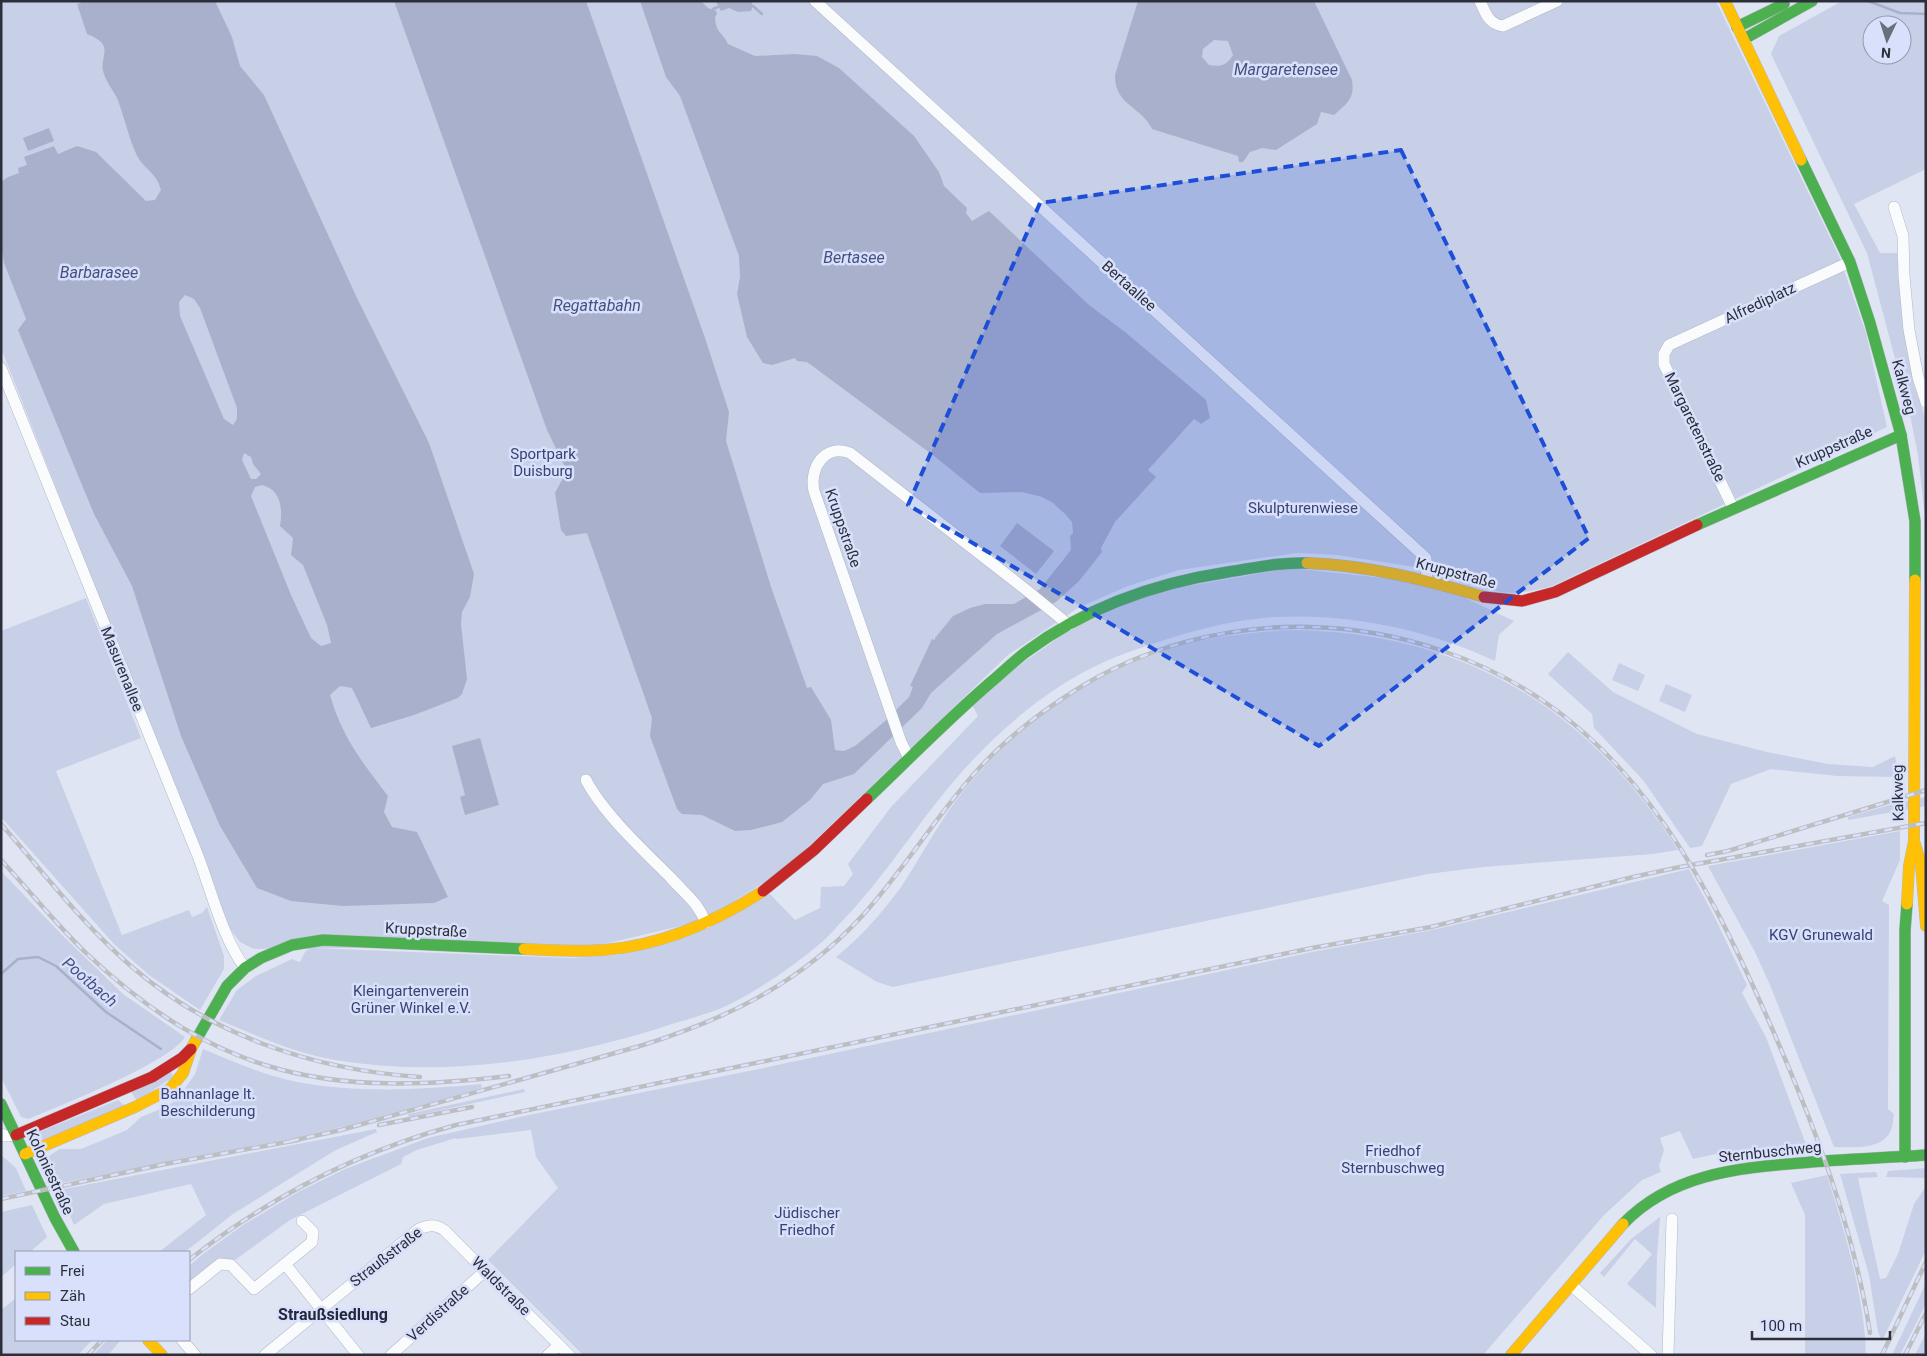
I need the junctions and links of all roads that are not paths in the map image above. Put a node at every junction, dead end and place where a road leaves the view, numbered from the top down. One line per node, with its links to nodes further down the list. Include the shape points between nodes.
1 (815, 1): 17 (street, Bertaallee, via 1426,558)
2 (1480, 1): 3 (street, via 1491,22 1503,26)
3 (1557, 1)
4 (1725, 1): 7 (street, Kalkweg)
5 (1791, 1): 7 (street)
6 (1812, 1): 8 (street)
7 (1738, 27): 8 (street, Kalkweg)
8 (1744, 39): 10 (street, Kalkweg)
9 (1894, 207): 13 (street, Kalkweg, via 1903,236 1909,330)
10 (1850, 262): 11 (street, Alfrediplatz); 14 (street, Kalkweg)
11 (1669, 345): 15 (street, Margaretenstraße, via 1664,354 1664,364)
12 (1, 368): 24 (street, Masurenallee, via 228,938)
13 (1926, 402)
14 (1901, 435): 15 (street, Kruppstraße); 16 (street, Kalkweg)
15 (1733, 508): 17 (street, Kruppstraße, via 1555,592 1530,600 1491,599)
16 (1920, 520): 21 (street, Kalkweg, via 1913,731)
17 (1427, 580): 18 (street, Kruppstraße, via 1320,563 1290,562 1161,585 1129,596)
18 (1069, 625): 19 (street, Kruppstraße, via 1026,652 998,675); 19 (street, Kruppstraße, via 850,454 843,450 834,452 819,461 812,475 814,491)
19 (909, 758): 22 (street, Kruppstraße, via 814,850 779,879 741,905)
20 (586, 780): 22 (street, via 593,794 697,904)
21 (1914, 841): 23 (street, Kalkweg, via 1921,865); 31 (street, Kalkweg, via 1905,930)
22 (706, 923): 24 (street, Kruppstraße, via 673,936 639,944 571,952 323,940 292,945)
23 (1926, 926)
24 (246, 968): 25 (street, Kruppstraße, via 227,986)
25 (191, 1049): 28 (street, Kruppstraße, via 152,1077); 29 (street, Kruppstraße, via 183,1073 170,1089)
26 (1, 1104): 28 (street, Koloniestraße)
27 (1, 1134): 28 (street)
28 (16, 1135): 29 (street, Koloniestraße)
29 (26, 1154): 35 (street, Koloniestraße)
30 (1926, 1155): 31 (street, Sternbuschweg)
31 (1905, 1156): 38 (street, Sternbuschweg, via 1753,1166 1694,1179 1642,1207)
32 (1672, 1220): 53 (street)
33 (302, 1221): 36 (street, via 313,1232 312,1242)
34 (428, 1225): 37 (street, Waldstraße, via 444,1230); 40 (street, Straußstraße, via 419,1228)
35 (73, 1251)
36 (285, 1264): 39 (street, via 254,1289 231,1265 220,1264); 40 (street)
37 (485, 1271): 43 (street, Waldstraße); 48 (street, Verdistraße)
38 (1571, 1285): 51 (street, Sternbuschweg); 52 (street)
39 (190, 1288)
40 (321, 1309): 46 (street, Straußstraße); 47 (street)
41 (149, 1341): 44 (street)
42 (183, 1341): 45 (street)
43 (559, 1345): 49 (street); 50 (street, Waldstraße)
44 (162, 1353)
45 (195, 1355)
46 (265, 1355)
47 (358, 1355)
48 (391, 1355)
49 (548, 1355)
50 (569, 1355)
51 (1511, 1355)
52 (1651, 1355)
53 (1668, 1355)

